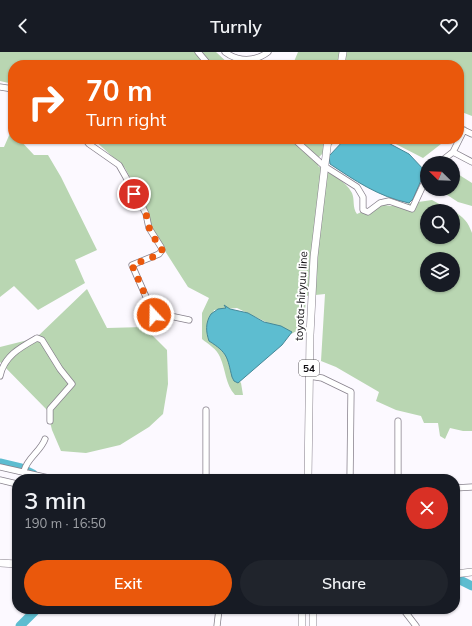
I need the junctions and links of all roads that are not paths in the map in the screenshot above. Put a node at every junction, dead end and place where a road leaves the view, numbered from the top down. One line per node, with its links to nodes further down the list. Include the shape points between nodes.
1 (198, 52): 5 (street)
2 (225, 52): 4 (street)
3 (268, 52): 4 (street, via 259,58 247,60)
4 (234, 54)
5 (205, 60)
6 (90, 144): 15 (street, via 119,166 141,204 149,228 161,247 160,254 132,265 154,315 160,318 170,316)
7 (300, 144): 13 (street)
8 (327, 144): 13 (main road, toyota-hiryuu line / 54)
9 (456, 144): 10 (street)
10 (453, 152): 11 (street); 12 (street)
11 (448, 156)
12 (472, 162)
13 (324, 166): 14 (street, via 356,188 363,197 363,210 368,212 380,203 389,201 412,209); 17 (main road, toyota-hiryuu line / 54, via 314,257)
14 (420, 192)
15 (189, 320)
16 (0, 376): 19 (street, via 4,364 15,352 37,338 42,340 72,384 50,409)
17 (309, 376): 26 (main road, toyota-hiryuu line / 54); 27 (street, via 322,378 351,392)
18 (206, 410): 25 (street)
19 (50, 421)
20 (398, 421): 28 (street)
21 (45, 439): 23 (street)
22 (0, 467): 23 (street)
23 (24, 471): 24 (street)
24 (35, 474)
25 (206, 474)
26 (308, 474)
27 (350, 474)
28 (398, 474)
29 (0, 480): 30 (street)
30 (12, 483)
31 (472, 487): 32 (street)
32 (460, 488)
33 (0, 563): 34 (main road)
34 (12, 564)
35 (472, 572): 36 (main road)
36 (460, 573)
37 (218, 614): 41 (street)
38 (302, 614): 42 (main road)
39 (313, 614): 43 (main road)
40 (407, 614): 44 (street)
41 (217, 626)
42 (302, 626)
43 (313, 626)
44 (416, 626)

